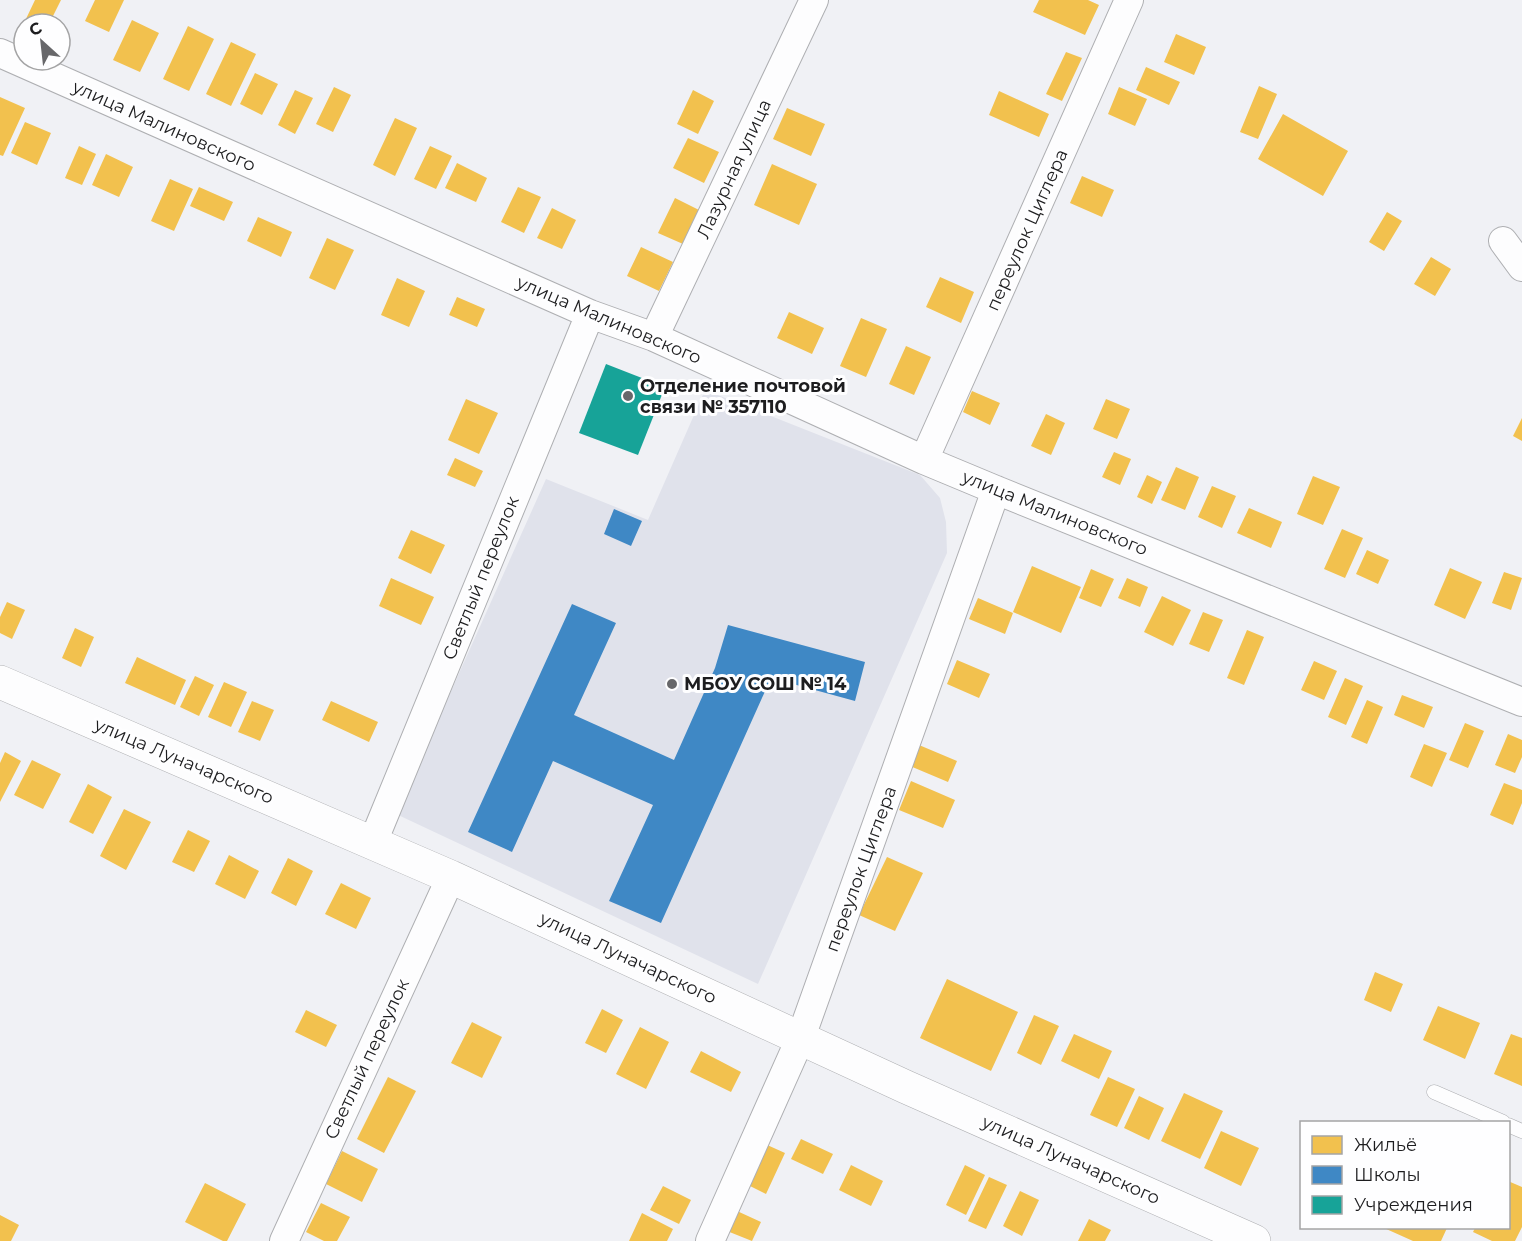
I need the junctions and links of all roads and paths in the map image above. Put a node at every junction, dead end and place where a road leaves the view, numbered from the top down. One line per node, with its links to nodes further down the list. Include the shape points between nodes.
1 (814, 0): 7 (street, Лазурная улица)
2 (1129, 0): 8 (street, переулок Циглера)
3 (0, 54): 6 (street, улица Малиновского)
4 (1503, 241): 5 (street)
5 (1522, 267)
6 (590, 314): 7 (street, улица Малиновского); 12 (street, Светлый переулок)
7 (654, 337): 8 (street, улица Малиновского)
8 (924, 460): 9 (street, улица Малиновского)
9 (996, 490): 11 (street, улица Малиновского); 14 (street, переулок Циглера)
10 (0, 682): 12 (street, улица Луначарского)
11 (1522, 702)
12 (373, 842): 13 (street, улица Луначарского)
13 (451, 877): 14 (street, улица Луначарского); 17 (street, Светлый переулок)
14 (801, 1037): 18 (street, переулок Циглера); 19 (street, улица Луначарского)
15 (1434, 1092): 16 (lane)
16 (1501, 1121)
17 (284, 1241)
18 (710, 1241)
19 (1254, 1241)

